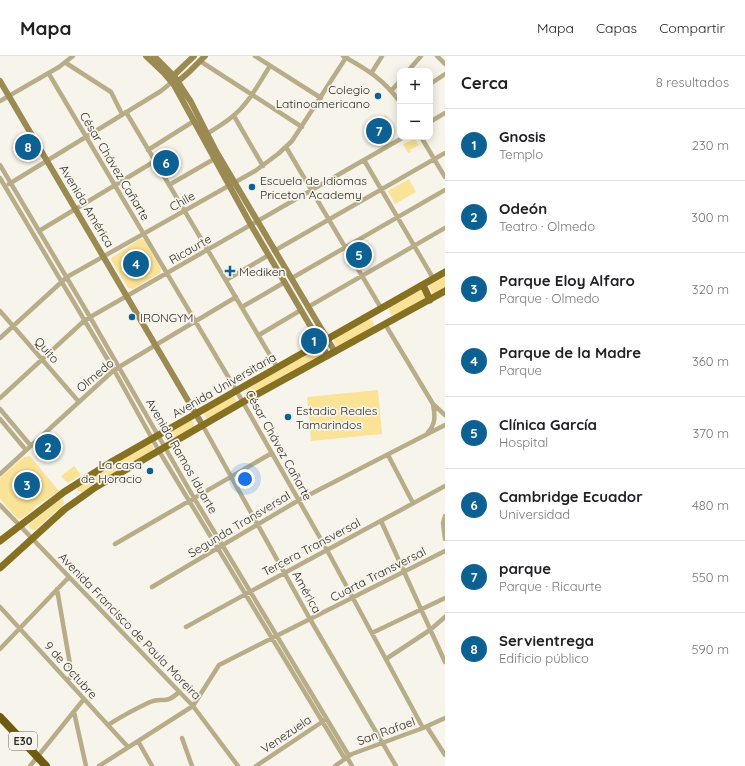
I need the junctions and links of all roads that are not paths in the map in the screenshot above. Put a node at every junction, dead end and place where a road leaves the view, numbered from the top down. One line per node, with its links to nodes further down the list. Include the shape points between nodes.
1 (73, 56): 11 (street)
2 (146, 56): 19 (main road)
3 (154, 56): 19 (main road)
4 (194, 56): 19 (main road)
5 (255, 56): 13 (street)
6 (382, 56): 15 (street)
7 (421, 56): 14 (street)
8 (437, 56): 12 (street)
9 (345, 57): 15 (street); 25 (street, Chile)
10 (202, 58): 19 (main road); 23 (street)
11 (66, 63): 16 (street); 28 (street, via 111,92)
12 (445, 64)
13 (270, 66): 23 (street); 25 (street)
14 (411, 68)
15 (372, 72): 22 (street)
16 (49, 74): 24 (street); 35 (street, César Chávez Cañarte)
17 (445, 74): 20 (street)
18 (0, 81): 24 (main road, Avenida América)
19 (173, 81): 28 (street); 32 (main road); 34 (main road, via 197,112)
20 (433, 82)
21 (397, 85): 22 (street)
22 (392, 91): 26 (street)
23 (252, 94): 30 (street); 33 (street)
24 (9, 96): 27 (street); 43 (main road, Avenida América)
25 (321, 98): 33 (street, Chile)
26 (397, 98)
27 (0, 101)
28 (124, 113): 35 (street); 39 (street)
29 (445, 114): 31 (street)
30 (234, 116): 34 (street); 47 (street)
31 (433, 120)
32 (194, 121): 39 (street); 41 (main road)
33 (302, 127): 38 (street, Chile)
34 (207, 134): 51 (main road)
35 (86, 136): 43 (street); 52 (street, César Chávez Cañarte)
36 (399, 140): 44 (street, Ricaurte)
37 (423, 140): 42 (street)
38 (286, 147): 47 (street, Chile); 55 (street)
39 (148, 150): 45 (street)
40 (445, 153): 42 (street)
41 (214, 159): 51 (main road); 53 (street)
42 (434, 159): 48 (street); 56 (street)
43 (47, 160): 50 (street); 58 (main road, Avenida América)
44 (364, 160): 55 (street, Ricaurte); 56 (street)
45 (155, 161): 52 (street); 53 (street)
46 (0, 164): 50 (street, Avenida Ramos Iduarte)
47 (263, 166): 51 (street, Chile)
48 (445, 177)
49 (0, 178): 54 (street, Avenida Ramos Iduarte)
50 (11, 183): 54 (street); 65 (street, Avenida Ramos Iduarte)
51 (232, 184): 59 (street, Chile); 62 (main road); 63 (main road)
52 (115, 185): 58 (street); 66 (street, César Chávez Cañarte)
53 (169, 185): 59 (street)
54 (5, 186): 80 (street, Avenida Ramos Iduarte)
55 (311, 190): 61 (street); 62 (street, Ricaurte)
56 (381, 190): 60 (street); 61 (street)
57 (445, 190): 60 (street)
58 (76, 209): 65 (street); 72 (main road, Avenida América)
59 (185, 211): 66 (street, Chile); 69 (street)
60 (398, 217): 67 (street); 68 (street)
61 (328, 220): 68 (street); 70 (street)
62 (257, 222): 63 (street, Ricaurte); 70 (main road)
63 (251, 225): 69 (street, Ricaurte); 71 (main road)
64 (445, 228): 67 (street)
65 (40, 231): 76 (street, Avenida Ramos Iduarte)
66 (144, 234): 72 (street, Chile); 74 (street, César Chávez Cañarte)
67 (414, 246): 75 (street); 78 (street)
68 (345, 248): 75 (street); 77 (street)
69 (208, 250): 74 (street, Ricaurte); 79 (street)
70 (274, 250): 77 (main road)
71 (269, 255): 79 (street); 81 (main road)
72 (104, 256): 76 (street, Chile); 84 (main road, Avenida América)
73 (445, 272): 78 (main road, Avenida Universitaria)
74 (167, 273): 84 (street, Ricaurte); 94 (street, César Chávez Cañarte)
75 (362, 276): 88 (street); 89 (street)
76 (67, 277): 80 (street, Chile); 92 (street, Avenida Ramos Iduarte)
77 (292, 278): 88 (main road)
78 (433, 278): 82 (main road, Avenida Universitaria)
79 (226, 280): 85 (street)
80 (62, 282): 93 (street, Avenida Ramos Iduarte); 96 (street, Chile)
81 (285, 282): 87 (street); 90 (main road)
82 (423, 285): 86 (main road); 89 (main road, Avenida Universitaria)
83 (445, 291): 86 (main road, Avenida Universitaria)
84 (128, 296): 92 (street, Ricaurte); 100 (main road, Avenida América)
85 (236, 297): 87 (street); 94 (street, Olmedo)
86 (430, 300): 95 (main road, Avenida Universitaria)
87 (242, 307): 97 (street)
88 (308, 307): 99 (main road)
89 (381, 308): 99 (main road, Avenida Universitaria)
90 (302, 310): 97 (street); 99 (main road)
91 (0, 311): 96 (street, Quito)
92 (90, 317): 93 (street, Ricaurte); 104 (street, Avenida Ramos Iduarte)
93 (85, 320): 102 (street, Ricaurte); 105 (street, Avenida Ramos Iduarte)
94 (196, 321): 100 (street, Olmedo); 106 (street, César Chávez Cañarte)
95 (385, 324): 101 (main road, Avenida Universitaria); 110 (street)
96 (13, 326): 98 (street, Chile); 102 (street, Quito)
97 (259, 335): 103 (street)
98 (0, 338)
99 (323, 339): 101 (main road); 103 (main road, Avenida Universitaria)
100 (156, 345): 104 (street, Olmedo); 112 (main road, Avenida América)
101 (332, 354): 109 (main road, Avenida Universitaria)
102 (42, 359): 107 (street, Ricaurte); 108 (street, Quito)
103 (278, 366): 106 (main road, Avenida Universitaria)
104 (119, 367): 105 (street, Olmedo); 118 (street, Avenida Ramos Iduarte)
105 (114, 370): 108 (street, Olmedo); 118 (street, Avenida Ramos Iduarte)
106 (236, 390): 109 (street, César Chávez Cañarte); 112 (main road, Avenida Universitaria)
107 (0, 398)
108 (79, 402): 119 (street, Olmedo)
109 (244, 402): 116 (main road, Avenida Universitaria); 122 (street, César Chávez Cañarte)
110 (433, 404): 113 (street); 117 (street, via 435,420)
111 (0, 409): 119 (street)
112 (196, 413): 116 (main road, Avenida América); 118 (main road, Avenida Universitaria)
113 (445, 415)
114 (0, 419): 121 (street)
115 (445, 425): 117 (street, Segunda Transversal)
116 (203, 426): 120 (main road, Avenida Universitaria); 125 (street, América)
117 (424, 436): 123 (street, Segunda Transversal)
118 (155, 437): 120 (street, Avenida Ramos Iduarte); 135 (main road, Avenida Universitaria, via 112,460)
119 (31, 446): 121 (street, Olmedo)
120 (162, 449): 127 (street, Avenida Ramos Iduarte); 129 (street, Avenida Ramos Iduarte); 136 (main road, Avenida Universitaria, via 84,494)
121 (26, 450): 124 (street, Olmedo)
122 (272, 453): 125 (street); 128 (street, César Chávez Cañarte)
123 (388, 455): 128 (street, Segunda Transversal); 130 (street)
124 (0, 474)
125 (232, 477): 127 (street); 134 (street, América)
126 (445, 486): 130 (street, Tercera Transversal)
127 (194, 498): 129 (street); 140 (street, Avenida Ramos Iduarte)
128 (299, 500): 134 (street, Segunda Transversal); 142 (street, César Chávez Cañarte)
129 (189, 501): 139 (street); 141 (street, Avenida Ramos Iduarte)
130 (413, 503): 133 (street, Tercera Transversal)
131 (0, 505): 135 (street, Avenida Francisco de Paula Moreira)
132 (445, 516): 137 (street)
133 (381, 521): 142 (street, Tercera Transversal); 146 (street)
134 (258, 525): 140 (street, Segunda Transversal); 145 (street, América)
135 (20, 526): 136 (street, Avenida Francisco de Paula Moreira); 138 (main road, Avenida Universitaria)
136 (32, 538): 144 (main road, Avenida Universitaria); 147 (street, Avenida Francisco de Paula Moreira)
137 (445, 539)
138 (0, 542)
139 (115, 544)
140 (223, 545): 141 (street, Segunda Transversal); 150 (street, Avenida Ramos Iduarte)
141 (218, 548): 148 (street, Segunda Transversal); 151 (street, Avenida Ramos Iduarte)
142 (327, 550): 145 (street, Tercera Transversal); 152 (street, César Chávez Cañarte)
143 (445, 551): 146 (street, Cuarta Transversal)
144 (0, 568)
145 (284, 572): 150 (street, Tercera Transversal); 157 (street, América)
146 (404, 572): 152 (street, Cuarta Transversal); 155 (street)
147 (69, 577): 149 (street); 168 (street, Avenida Francisco de Paula Moreira)
148 (152, 587)
149 (57, 589): 159 (street); 167 (street, via 72,676)
150 (250, 591): 151 (street, Tercera Transversal); 162 (street, Avenida Ramos Iduarte)
151 (245, 594): 158 (street, Tercera Transversal); 163 (street, Avenida Ramos Iduarte)
152 (352, 598): 157 (street, Cuarta Transversal); 161 (street, César Chávez Cañarte)
153 (445, 598): 155 (street)
154 (0, 607): 159 (street, 9 de Octubre)
155 (421, 609): 160 (street); 161 (street)
156 (445, 617): 160 (street)
157 (310, 619): 162 (street, Cuarta Transversal); 179 (street, América)
158 (186, 627)
159 (20, 628): 164 (street); 167 (street, 9 de Octubre)
160 (430, 630): 165 (street); 166 (street)
161 (372, 633): 165 (street, César Chávez Cañarte)
162 (278, 636): 163 (street, Cuarta Transversal); 174 (street, Avenida Ramos Iduarte)
163 (272, 638): 170 (street, Cuarta Transversal, via 219,665); 174 (street, Avenida Ramos Iduarte)
164 (0, 649)
165 (386, 659): 176 (street, César Chávez Cañarte)
166 (445, 662)
167 (68, 680): 169 (street, 9 de Octubre)
168 (179, 692): 170 (street, Avenida Francisco de Paula Moreira); 175 (street, via 171,699 151,702 130,711)
169 (84, 699): 171 (street); 175 (street, 9 de Octubre)
170 (193, 706): 178 (street); 190 (street, Avenida Francisco de Paula Moreira)
171 (74, 712): 182 (street); 186 (street)
172 (0, 717): 182 (highway, E30)
173 (445, 718): 176 (street, San Rafael)
174 (325, 720): 183 (street, Avenida Ramos Iduarte); 191 (street, Venezuela)
175 (108, 725): 180 (street, 9 de Octubre)
176 (426, 727): 179 (street, San Rafael); 181 (street, César Chávez Cañarte)
177 (182, 738): 189 (street)
178 (138, 741): 180 (street); 188 (street)
179 (383, 744): 183 (street, San Rafael); 194 (street, América)
180 (128, 747): 187 (street)
181 (445, 755)
182 (37, 757): 184 (street); 185 (highway, E30)
183 (347, 757): 192 (street, San Rafael); 193 (street, Avenida Ramos Iduarte)
184 (30, 766)
185 (46, 766)
186 (86, 766)
187 (99, 766)
188 (152, 766)
189 (192, 766)
190 (238, 766)
191 (256, 766)
192 (335, 766)
193 (352, 766)
194 (396, 766)

